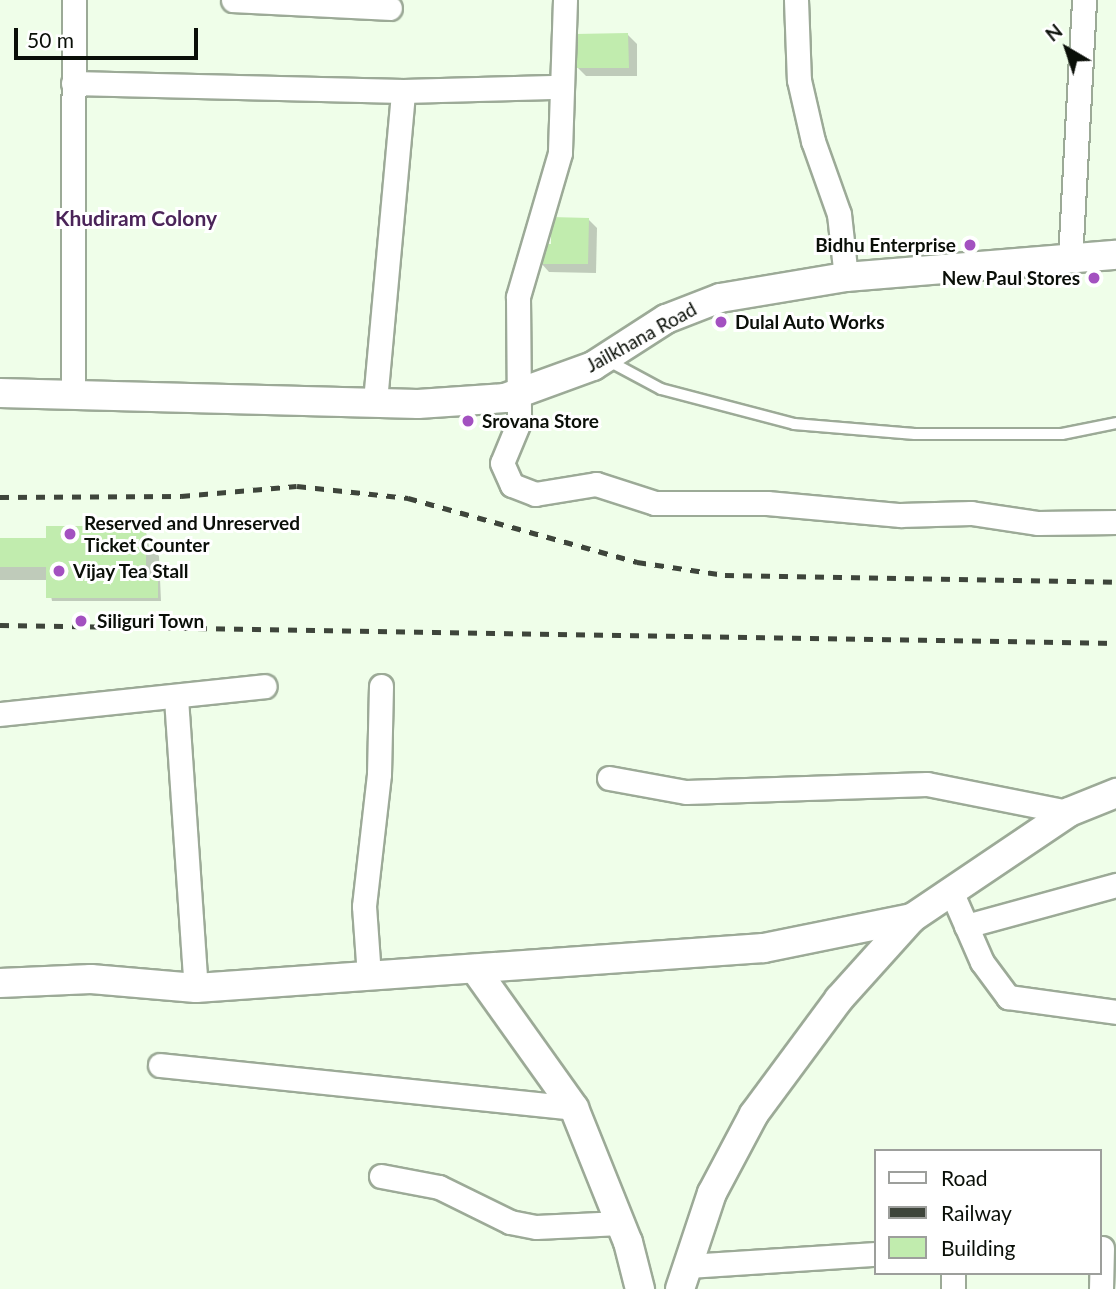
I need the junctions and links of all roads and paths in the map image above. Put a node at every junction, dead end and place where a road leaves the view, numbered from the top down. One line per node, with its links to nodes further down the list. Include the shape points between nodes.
1 (74, 0): 7 (street)
2 (233, 0): 6 (street)
3 (565, 0): 8 (street)
4 (796, 0): 12 (street, via 799,80 813,141 839,214)
5 (1084, 0): 11 (street)
6 (390, 8)
7 (73, 83): 9 (street); 15 (street)
8 (561, 87): 9 (street); 16 (street, via 560,153 518,297)
9 (403, 91): 17 (street)
10 (1116, 256): 11 (street, Jailkhana Road)
11 (1070, 260): 12 (street, Jailkhana Road)
12 (846, 277): 13 (street, Jailkhana Road, via 694,306)
13 (607, 360): 16 (street, Jailkhana Road); 18 (lane, via 661,389 794,424 903,434 1062,434)
14 (0, 393): 15 (street, Jailkhana Road)
15 (73, 394): 17 (street, Jailkhana Road)
16 (517, 395): 17 (street, Jailkhana Road, via 464,403); 19 (street, via 519,422 502,463 504,475 522,492 548,493 596,484 655,503 767,503 900,515 971,513 1038,523)
17 (375, 401)
18 (1116, 423)
19 (1116, 522)
20 (265, 686): 22 (street)
21 (382, 686): 32 (street, via 379,774 364,906)
22 (176, 698): 23 (street); 34 (street)
23 (0, 714)
24 (609, 778): 26 (street, via 686,792 927,784)
25 (1116, 793): 26 (street)
26 (1069, 812): 28 (street)
27 (1116, 885): 30 (street)
28 (951, 891): 29 (street); 30 (street)
29 (912, 918): 31 (street, via 764,948); 42 (street, via 839,999 754,1114 712,1193)
30 (966, 926): 35 (street, via 993,983 1008,997)
31 (475, 969): 32 (street); 37 (street)
32 (369, 976): 34 (street)
33 (0, 983): 34 (street, via 91,979)
34 (196, 988)
35 (1116, 1012)
36 (160, 1065): 37 (street)
37 (574, 1108): 39 (street)
38 (381, 1176): 39 (street, via 439,1187 510,1222 536,1227)
39 (620, 1223): 43 (street)
40 (1106, 1248): 44 (street)
41 (874, 1254): 42 (street)
42 (684, 1277)
43 (640, 1289)
44 (1101, 1289)

